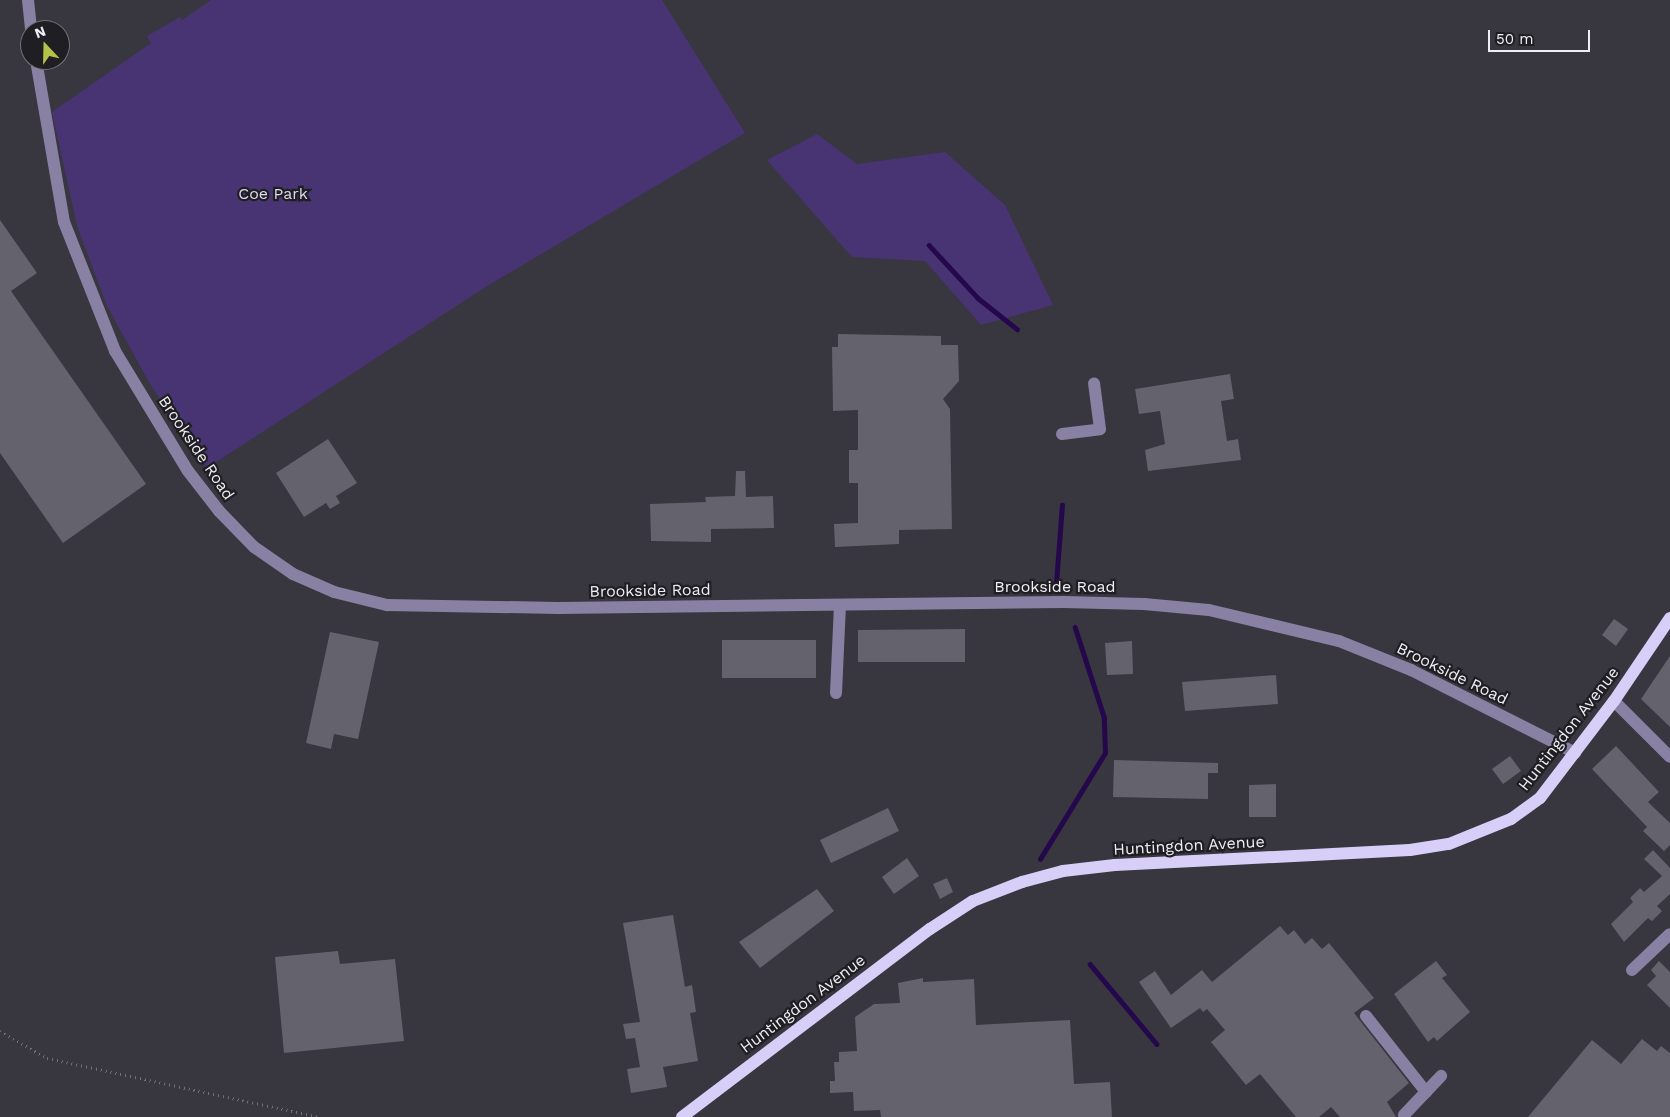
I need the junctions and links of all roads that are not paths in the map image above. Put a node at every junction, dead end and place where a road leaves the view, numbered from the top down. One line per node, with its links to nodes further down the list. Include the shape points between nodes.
1 (28, 0): 2 (street)
2 (30, 20)
3 (38, 70): 6 (street, Brookside Road, via 64,222 115,351 188,471 219,511 254,546 293,574 334,592 388,605 558,608)
4 (1094, 383): 5 (street, via 1100,429)
5 (1062, 434)
6 (840, 605): 8 (street); 10 (street, Brookside Road, via 1064,602 1209,610 1339,641 1410,670)
7 (1670, 618): 9 (main road, Huntingdon Avenue)
8 (836, 693)
9 (1614, 701): 10 (main road, Huntingdon Avenue); 11 (street)
10 (1574, 753): 18 (main road, Huntingdon Avenue, via 1540,798 1505,822 1449,844 1410,850 1106,866 1054,873 981,898 930,929)
11 (1670, 757)
12 (1670, 934): 13 (street)
13 (1632, 970)
14 (1366, 1016): 16 (street)
15 (1441, 1076): 16 (street)
16 (1426, 1092): 17 (street)
17 (1404, 1115)
18 (682, 1117)

